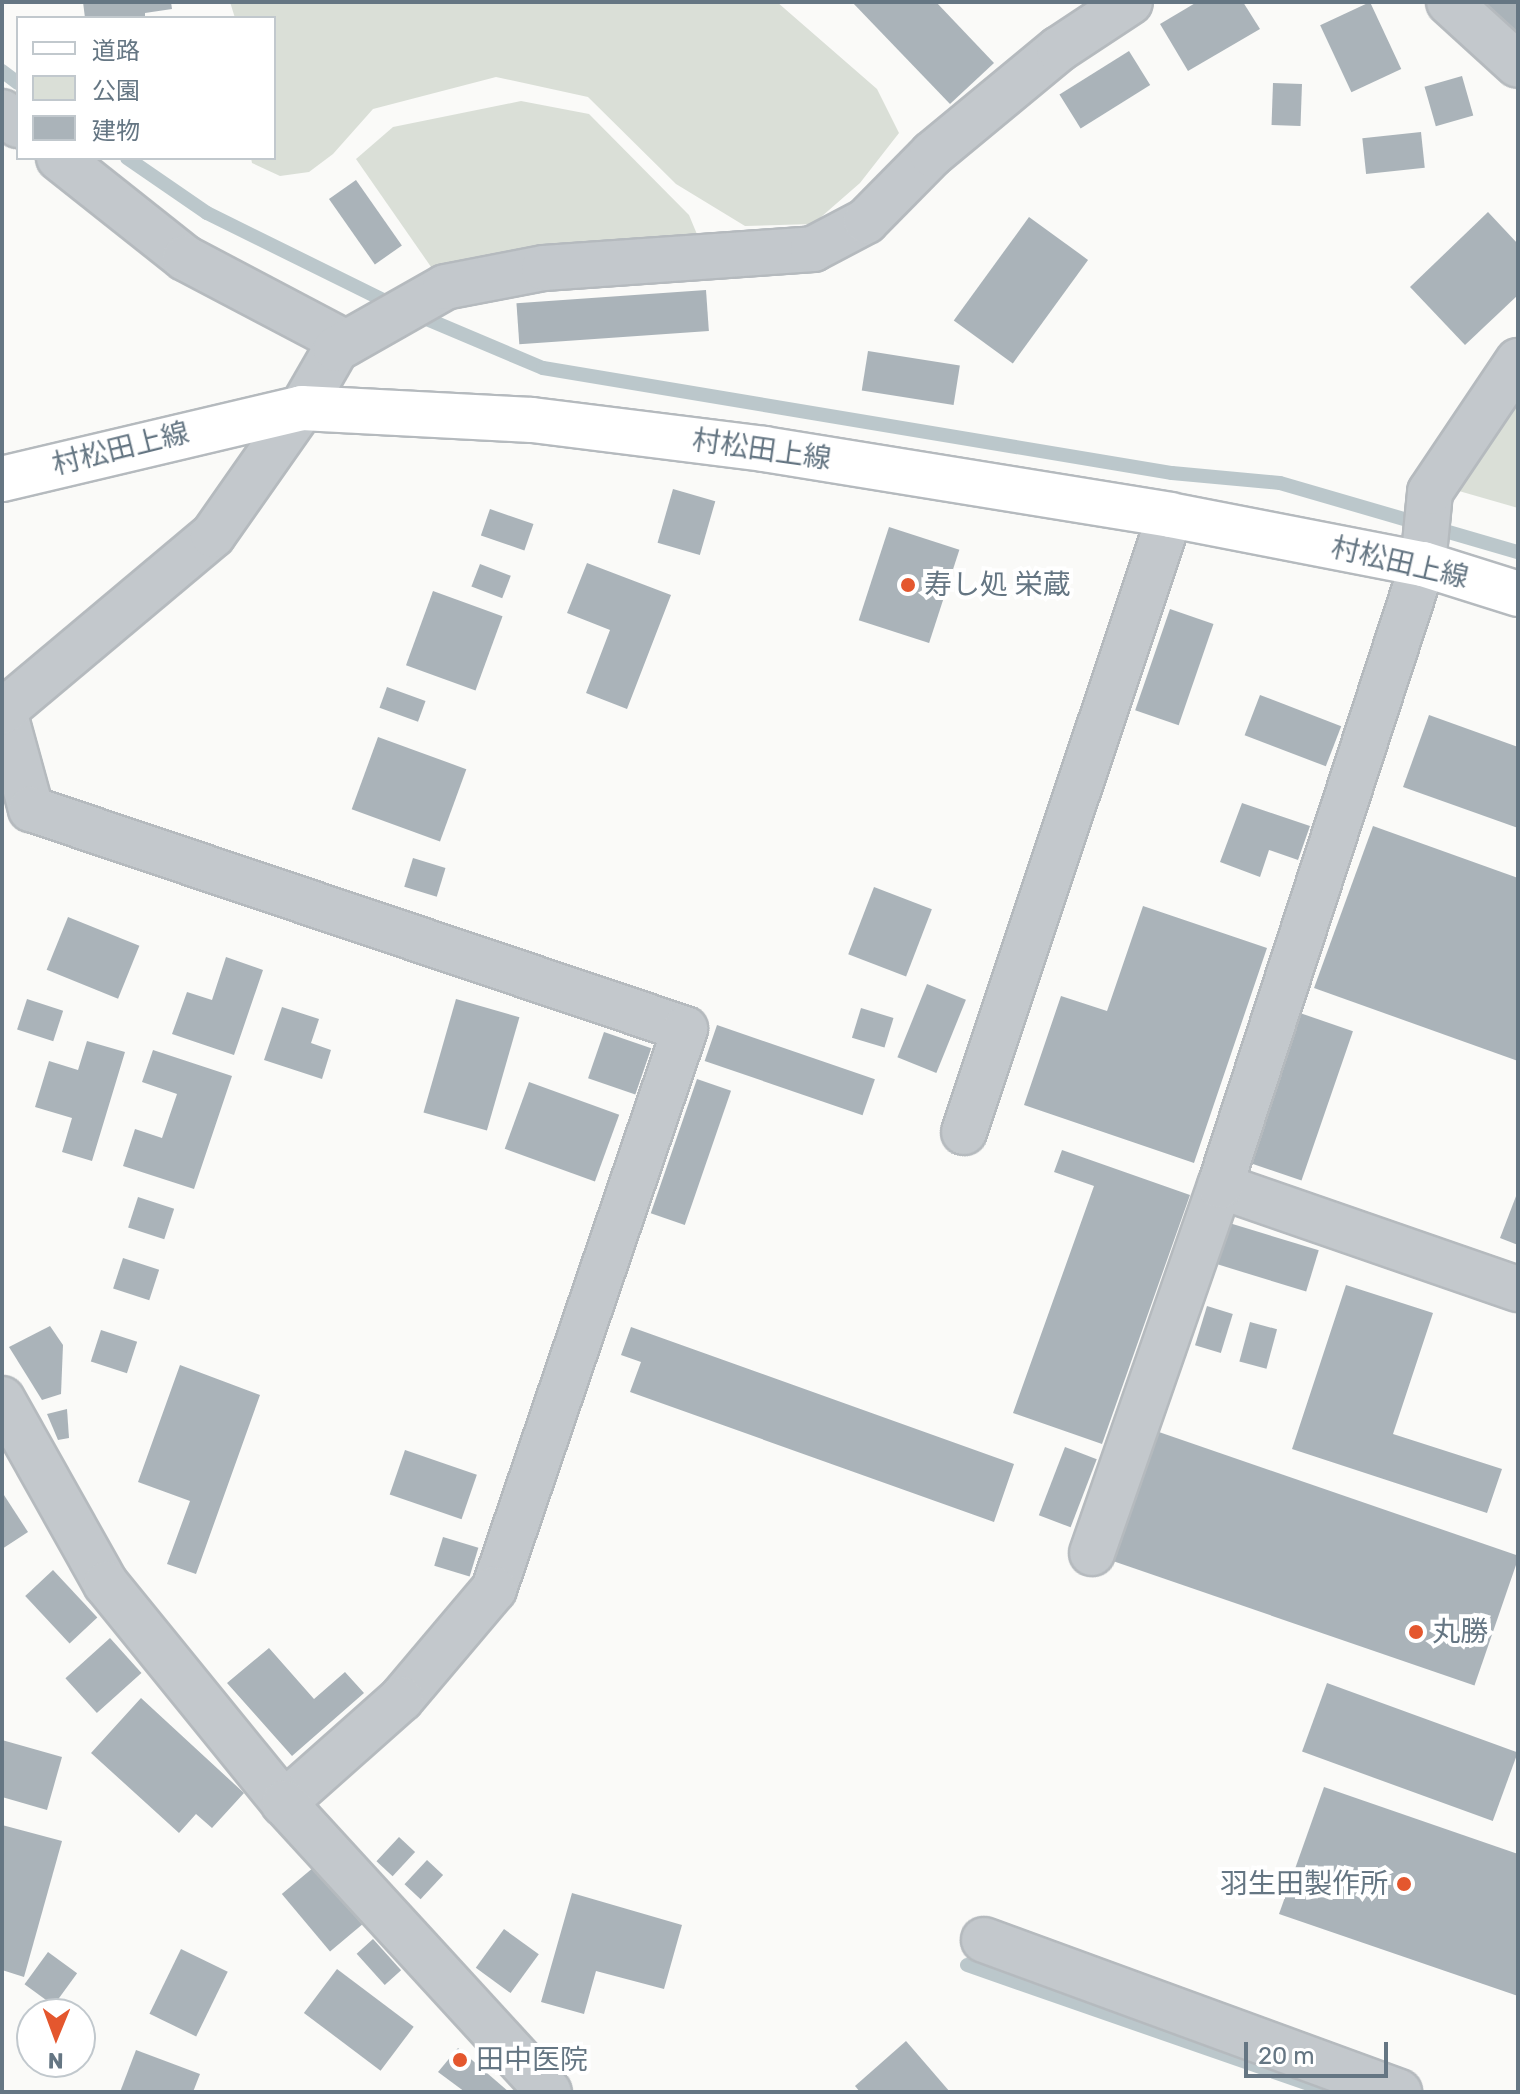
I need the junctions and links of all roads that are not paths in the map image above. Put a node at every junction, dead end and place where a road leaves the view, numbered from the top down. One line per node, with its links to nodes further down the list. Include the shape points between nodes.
1 (1130, 2): 5 (street, via 1059,49 955,135 866,221 813,249 544,268 445,287)
2 (1449, 2): 3 (street)
3 (1518, 65)
4 (62, 160): 5 (street, via 185,258)
5 (346, 343): 7 (street, via 336,349)
6 (1518, 361): 10 (street, via 1430,492)
7 (302, 408): 8 (main road, 村松田上線); 9 (main road, 村松田上線, via 547,422 764,449); 12 (street, via 213,535)
8 (2, 479)
9 (1170, 515): 10 (main road, 村松田上線); 13 (street)
10 (1423, 564): 11 (main road, 村松田上線); 14 (street)
11 (1518, 594)
12 (3, 711): 18 (street, via 31,809 685,1029 494,1589 401,1699)
13 (964, 1132)
14 (1220, 1186): 15 (street); 17 (street)
15 (1518, 1289)
16 (2, 1399): 18 (street, via 106,1584)
17 (1092, 1553)
18 (284, 1803): 20 (street)
19 (984, 1940): 21 (street)
20 (549, 2092)
21 (1399, 2092)

